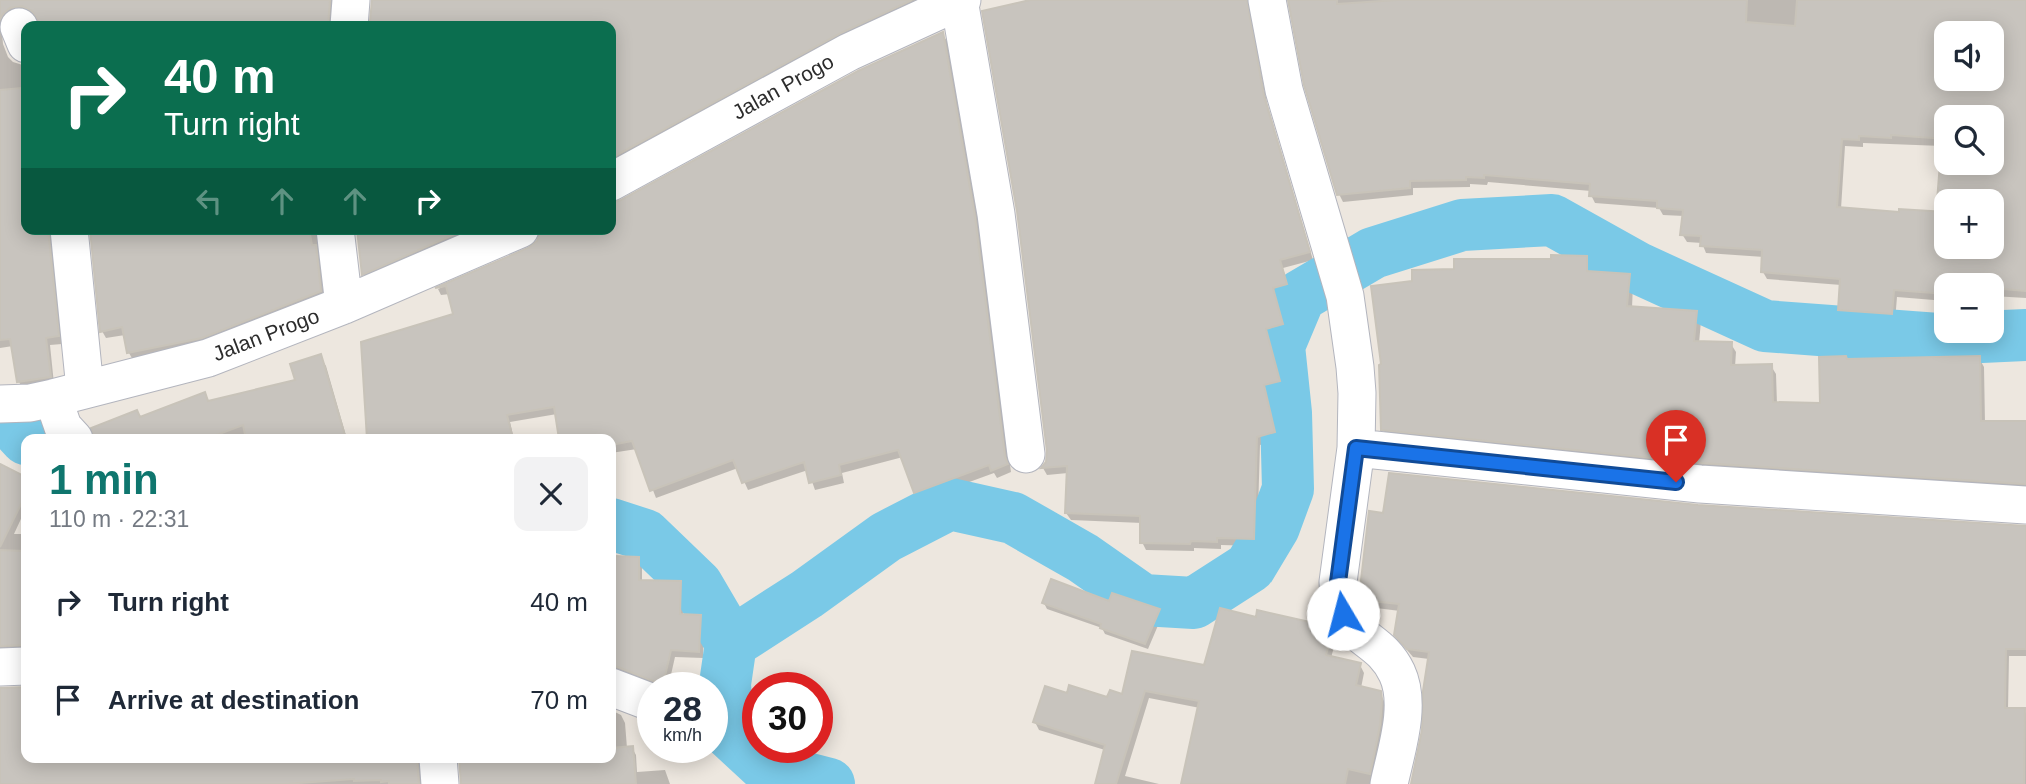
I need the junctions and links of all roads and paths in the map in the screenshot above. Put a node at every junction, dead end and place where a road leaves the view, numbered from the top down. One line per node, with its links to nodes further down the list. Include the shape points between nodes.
1 (351, 0): 4 (street)
2 (960, 0): 5 (street, Jalan Progo, via 849,52); 13 (street, via 996,214)
3 (1267, 0): 12 (street, via 1284,90 1345,296 1357,393)
4 (349, 21)
5 (616, 179)
6 (68, 235): 10 (street)
7 (336, 235): 9 (street)
8 (506, 235): 9 (street, Jalan Progo)
9 (344, 305): 10 (street, Jalan Progo, via 208,358)
10 (42, 399): 11 (street)
11 (69, 434)
12 (1356, 448): 14 (street, via 1700,484); 21 (street, via 1338,601 1348,623 1391,663 1401,687 1400,728)
13 (1026, 454)
14 (2026, 505)
15 (21, 666): 16 (street)
16 (0, 667)
17 (616, 689): 18 (street)
18 (637, 698)
19 (438, 763): 20 (street)
20 (440, 784)
21 (1389, 784)

